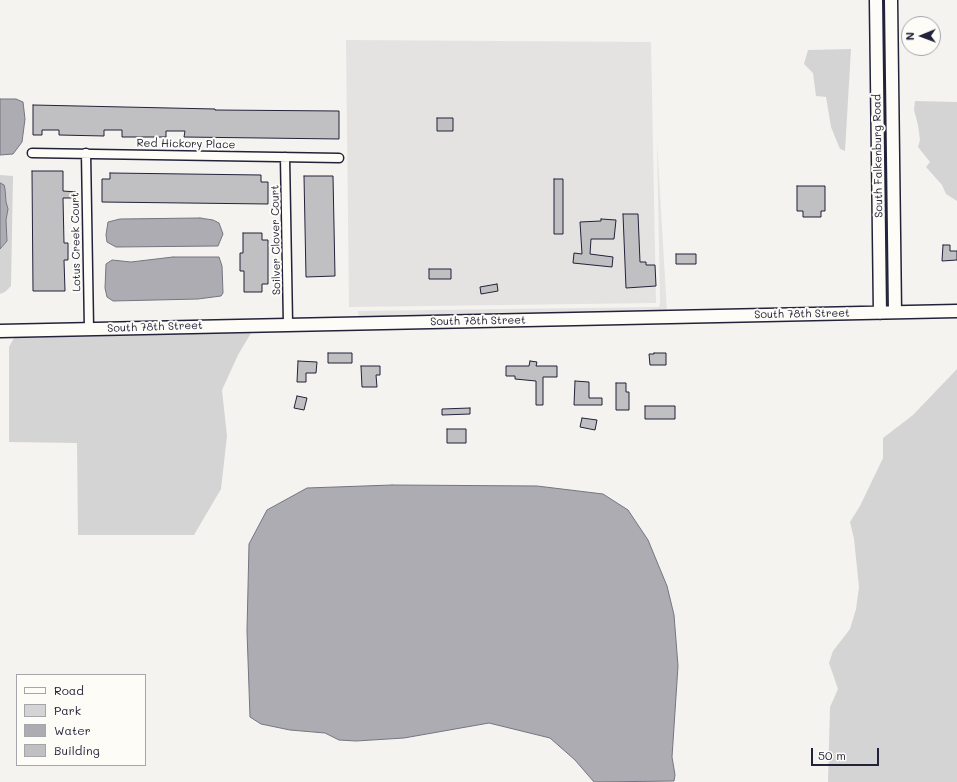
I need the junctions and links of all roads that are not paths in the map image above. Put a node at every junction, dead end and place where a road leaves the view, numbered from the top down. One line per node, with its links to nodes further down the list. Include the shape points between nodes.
1 (876, 0): 9 (street, South Falkenburg Road)
2 (891, 0): 8 (street, South Falkenburg Road)
3 (32, 153): 4 (street, Red Hickory Place)
4 (86, 153): 5 (street, Red Hickory Place); 11 (street, Lotus Creek Court)
5 (285, 157): 6 (street, Red Hickory Place); 10 (street, Soilver Clover Court)
6 (339, 158)
7 (957, 311): 8 (street, South 78th Street)
8 (895, 312): 9 (street, South 78th Street)
9 (880, 313): 10 (street, South 78th Street)
10 (288, 324): 11 (street, South 78th Street)
11 (90, 329): 12 (street, South 78th Street)
12 (0, 331)

